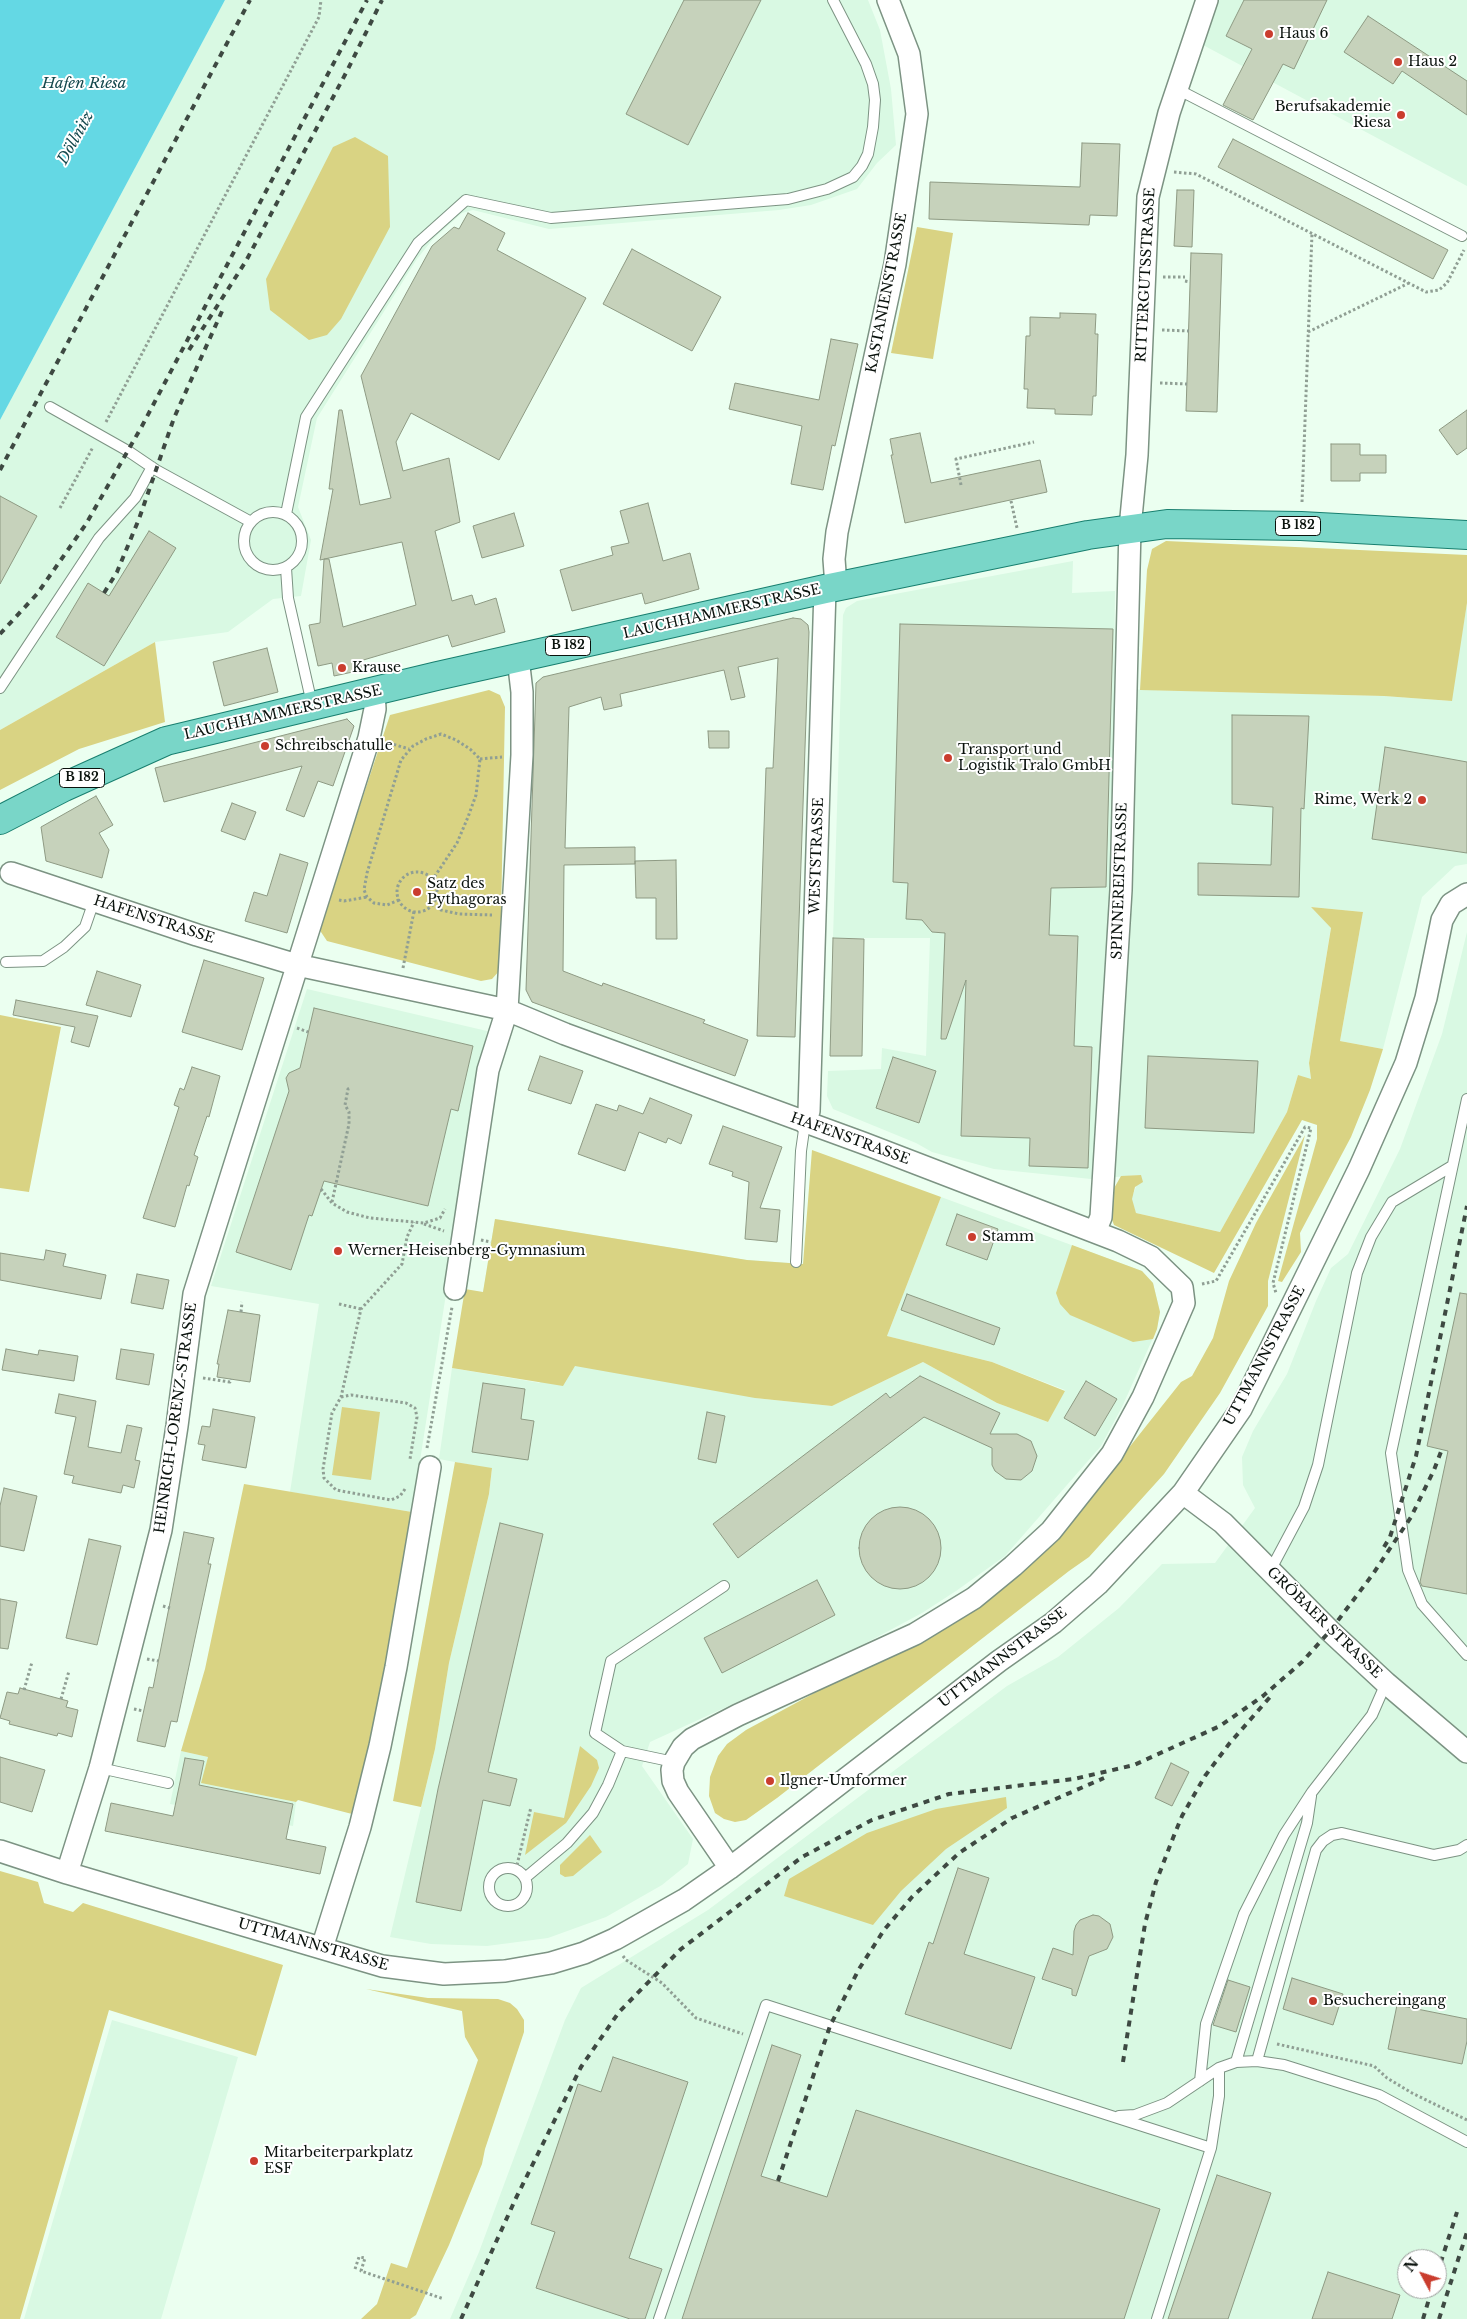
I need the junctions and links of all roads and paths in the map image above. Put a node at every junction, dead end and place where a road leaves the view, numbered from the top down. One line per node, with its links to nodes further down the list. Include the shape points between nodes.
1 (321, 0): 18 (path, via 319,17)
2 (833, 0): 23 (lane, via 874,84 873,127 868,154 853,177 827,189 788,199 551,218 466,200 418,243 306,417)
3 (888, 0): 29 (street, KASTANIENSTRASSE, via 909,54 916,114 895,264 837,532)
4 (1207, 0): 5 (street, RITTERGUTSSTRASSE)
5 (1177, 89): 6 (street, RITTERGUTSSTRASSE); 8 (lane)
6 (1154, 169): 7 (path, via 1196,174); 12 (street, RITTERGUTSSTRASSE, via 1148,197)
7 (1312, 233): 11 (path); 14 (path)
8 (1462, 236): 11 (path, via 1465,248 1447,283 1439,290 1426,292)
9 (1185, 281): 10 (path)
10 (1190, 282)
11 (1408, 283): 14 (path)
12 (1142, 330): 13 (path); 15 (street, RITTERGUTSSTRASSE)
13 (1189, 331)
14 (1308, 332): 25 (path)
15 (1140, 383): 16 (path); 26 (street, RITTERGUTSSTRASSE)
16 (1187, 384)
17 (50, 407): 18 (lane)
18 (99, 435): 20 (lane); 22 (path)
19 (1034, 442): 21 (path, via 956,459)
20 (152, 467): 24 (lane); 31 (lane, via 135,498 99,538)
21 (961, 485)
22 (60, 508)
23 (286, 514): 24 (lane, via 266,512); 28 (lane, via 300,527 303,536 300,555)
24 (251, 522): 28 (lane, via 244,541 250,559 266,570)
25 (1301, 526): 26 (main road, LAUCHHAMMERSTRASSE / B 182, via 1167,524); 27 (main road, LAUCHHAMMERSTRASSE / B 182)
26 (1130, 528): 29 (main road, LAUCHHAMMERSTRASSE / B 182); 57 (street, SPINNEREISTRASSE, via 1121,890 1100,1217)
27 (1467, 535)
28 (286, 568): 33 (lane, via 288,598)
29 (831, 588): 30 (main road, LAUCHHAMMERSTRASSE / B 182); 51 (street, WESTSTRASSE, via 809,1111)
30 (518, 658): 32 (main road, LAUCHHAMMERSTRASSE / B 182); 44 (street, via 522,692 522,755)
31 (0, 688)
32 (374, 691): 33 (main road, LAUCHHAMMERSTRASSE / B 182); 38 (street, HEINRICH-LORENZ-STRASSE, via 375,709 369,738)
33 (313, 705): 34 (main road, LAUCHHAMMERSTRASSE / B 182, via 166,741 80,779)
34 (0, 820)
35 (11, 873): 41 (street, HAFENSTRASSE)
36 (432, 879): 39 (path, via 457,843 468,817 476,795 480,759 456,740 441,734 413,746 400,760 367,872 364,890); 40 (path, via 420,872 409,874 400,881); 42 (path, via 437,891)
37 (1467, 894): 62 (street, UTTMANNSTRASSE, via 1452,904 1442,920 1426,998 1406,1063)
38 (320, 895): 39 (path, via 344,901); 46 (street, HEINRICH-LORENZ-STRASSE)
39 (367, 897): 40 (path, via 380,905)
40 (399, 900): 43 (path)
41 (94, 901): 45 (lane, via 85,927 64,947 43,961); 46 (street, HAFENSTRASSE)
42 (432, 904): 43 (path); 44 (path, via 441,910 459,914)
43 (414, 911): 47 (path)
44 (512, 916): 48 (street)
45 (6, 962)
46 (297, 965): 47 (street, HAFENSTRASSE); 66 (street, HEINRICH-LORENZ-STRASSE, via 194,1294)
47 (399, 988): 48 (street, HAFENSTRASSE)
48 (507, 1010): 51 (street, HAFENSTRASSE); 60 (street, via 488,1070)
49 (351, 1088): 54 (path, via 345,1105 349,1124)
50 (1467, 1099): 52 (lane)
51 (805, 1123): 57 (street, HAFENSTRASSE); 58 (lane, via 800,1151)
52 (1452, 1166): 72 (lane, via 1392,1202 1372,1237 1357,1273 1318,1465 1304,1507); 74 (lane, via 1391,1453 1408,1570 1422,1604)
53 (321, 1189): 54 (path)
54 (332, 1203): 56 (path, via 346,1212 370,1218)
55 (448, 1204): 56 (path, via 440,1218 424,1223)
56 (414, 1222): 64 (path, via 407,1237 402,1264)
57 (1096, 1232): 59 (street, HAFENSTRASSE, via 1151,1257)
58 (796, 1262)
59 (1182, 1287): 62 (path, via 1216,1281 1305,1127 1311,1128 1273,1283 1275,1292); 82 (street, via 1184,1303 1143,1397 1112,1454 1051,1531 974,1598 915,1634 808,1682 692,1740 683,1747)
60 (455, 1289): 69 (path, via 425,1457)
61 (242, 1302): 65 (path)
62 (1294, 1303): 71 (street, UTTMANNSTRASSE, via 1241,1408)
63 (339, 1304): 64 (path)
64 (361, 1309): 68 (path)
65 (241, 1312)
66 (183, 1375): 67 (path); 83 (street, HEINRICH-LORENZ-STRASSE, via 161,1530)
67 (231, 1380)
68 (341, 1397): 69 (path, via 351,1395 406,1403 414,1408); 70 (path, via 332,1413 324,1478 336,1490 391,1500 400,1496)
69 (420, 1464): 93 (street, via 396,1667 360,1827)
70 (407, 1480)
71 (1183, 1493): 72 (street, GRÖBAER STRASSE, via 1223,1523); 89 (street, UTTMANNSTRASSE, via 1098,1584 1053,1622)
72 (1270, 1571): 77 (street, GRÖBAER STRASSE)
73 (724, 1586): 80 (lane, via 611,1661 595,1733)
74 (1467, 1656)
75 (32, 1662): 78 (path)
76 (69, 1671): 79 (path)
77 (1386, 1683): 81 (street, GRÖBAER STRASSE); 85 (lane, via 1372,1715)
78 (24, 1690)
79 (61, 1699)
80 (622, 1751): 82 (lane); 92 (lane, via 600,1803 589,1819 568,1843)
81 (1467, 1752)
82 (674, 1762): 89 (street, via 673,1781 678,1792)
83 (100, 1768): 84 (lane); 91 (street, HEINRICH-LORENZ-STRASSE)
84 (168, 1783)
85 (1312, 1792): 97 (lane, via 1307,1823); 99 (lane, via 1284,1836 1244,1914 1206,2024)
86 (531, 1808): 90 (path)
87 (1467, 1845): 96 (lane, via 1434,1855 1342,1833 1323,1841 1316,1850)
88 (0, 1851): 91 (street, UTTMANNSTRASSE)
89 (730, 1868): 93 (street, UTTMANNSTRASSE, via 684,1900 615,1940 551,1963 505,1971 444,1974 382,1966)
90 (517, 1870): 92 (lane); 92 (lane, via 503,1868 493,1874 489,1881 493,1900 507,1906 518,1903 526,1894)
91 (67, 1874): 93 (street, UTTMANNSTRASSE)
92 (525, 1878)
93 (322, 1948)
94 (626, 1960): 95 (path, via 662,1983 696,2018)
95 (755, 2038): 100 (lane, via 766,2005); 105 (lane)
96 (1257, 2061): 97 (lane); 101 (lane, via 1284,2065 1379,2095)
97 (1236, 2062): 98 (lane)
98 (1219, 2068): 99 (lane); 102 (lane, via 1219,2096)
99 (1200, 2081): 100 (lane, via 1167,2103 1135,2115)
100 (1114, 2117): 102 (lane)
101 (1467, 2142)
102 (1211, 2148): 106 (lane)
103 (355, 2269): 104 (path, via 359,2257 365,2258 361,2271)
104 (444, 2299)
105 (659, 2319)
106 (1157, 2319)

